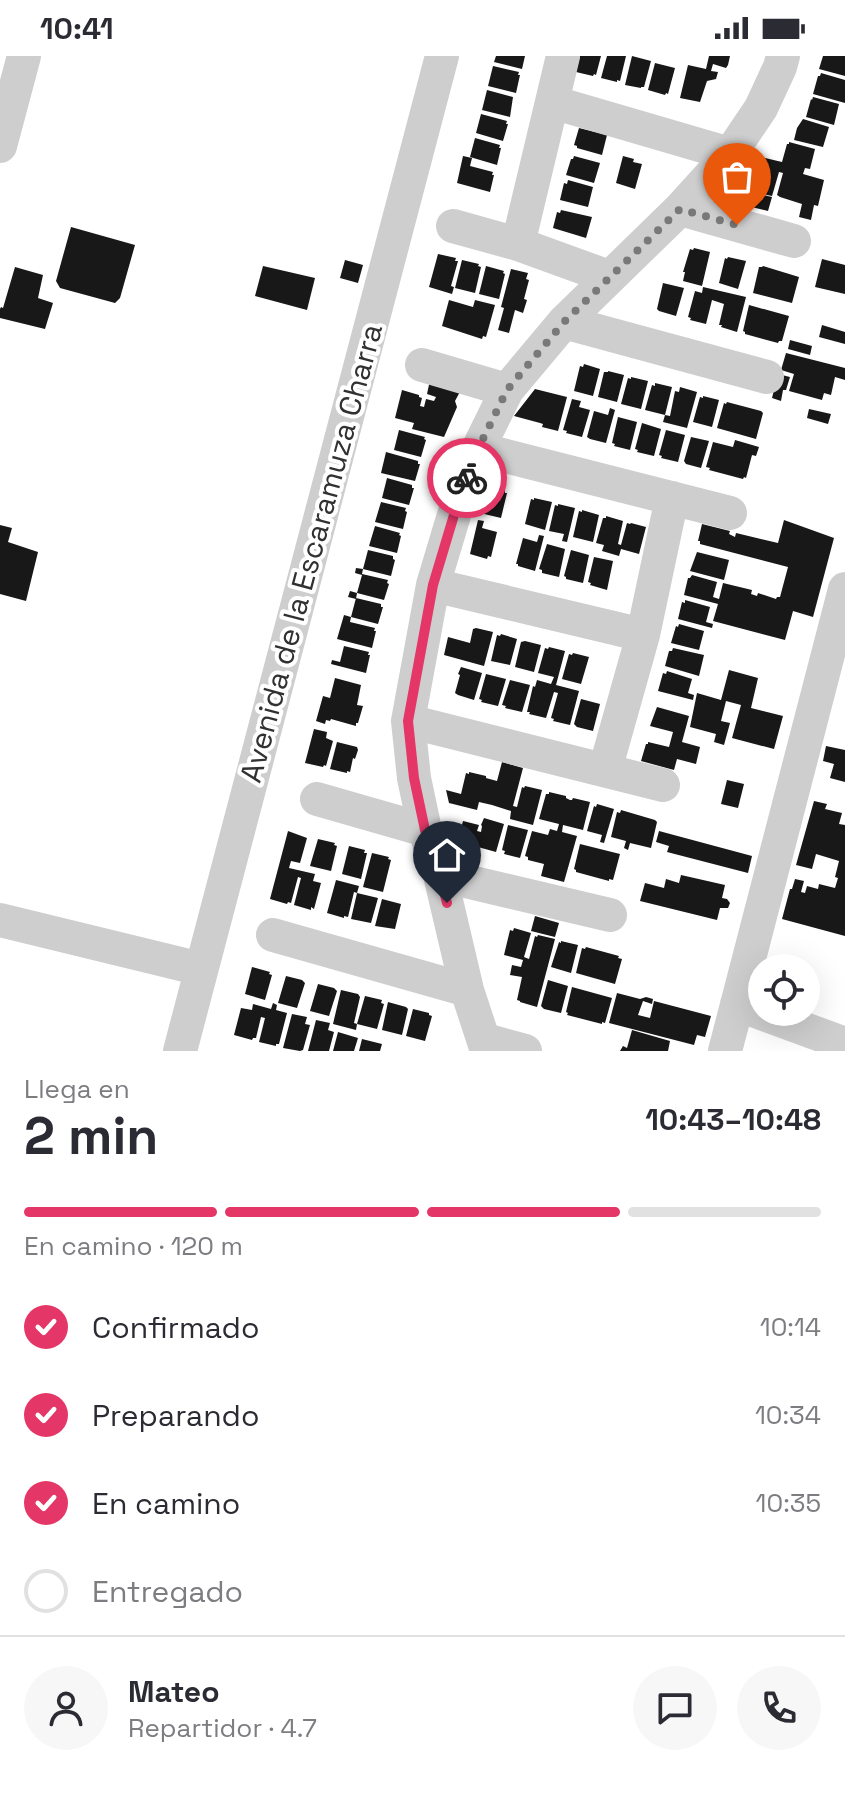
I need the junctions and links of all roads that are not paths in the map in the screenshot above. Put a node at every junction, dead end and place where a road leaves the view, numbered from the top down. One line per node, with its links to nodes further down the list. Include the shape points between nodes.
1 (24, 56): 6 (street)
2 (442, 56): 32 (street, Avenida de la Escaramuza Charra)
3 (563, 56): 5 (street)
4 (783, 56): 7 (street, via 761,108)
5 (552, 102): 7 (street); 11 (street)
6 (0, 146)
7 (730, 154): 8 (street)
8 (680, 209): 10 (street); 12 (street)
9 (453, 226): 11 (street)
10 (794, 241)
11 (518, 244): 12 (street)
12 (609, 277): 13 (street)
13 (564, 322): 15 (street); 16 (street)
14 (422, 365): 16 (street)
15 (767, 377)
16 (507, 390): 17 (street)
17 (478, 449): 18 (street); 20 (street)
18 (672, 498): 19 (street); 22 (street)
19 (730, 513)
20 (433, 585): 22 (street); 23 (street)
21 (845, 589): 34 (street)
22 (643, 635): 24 (street)
23 (408, 721): 24 (street); 27 (street)
24 (605, 770): 25 (street)
25 (663, 785)
26 (317, 799): 27 (street)
27 (425, 830): 28 (street)
28 (440, 875): 29 (street); 33 (street)
29 (610, 915)
30 (0, 920): 32 (street)
31 (273, 935): 33 (street)
32 (201, 969): 37 (street, Avenida de la Escaramuza Charra)
33 (467, 990): 36 (street)
34 (737, 1004): 35 (street); 39 (street)
35 (845, 1044)
36 (486, 1046): 38 (street)
37 (180, 1051)
38 (525, 1051)
39 (725, 1051)

